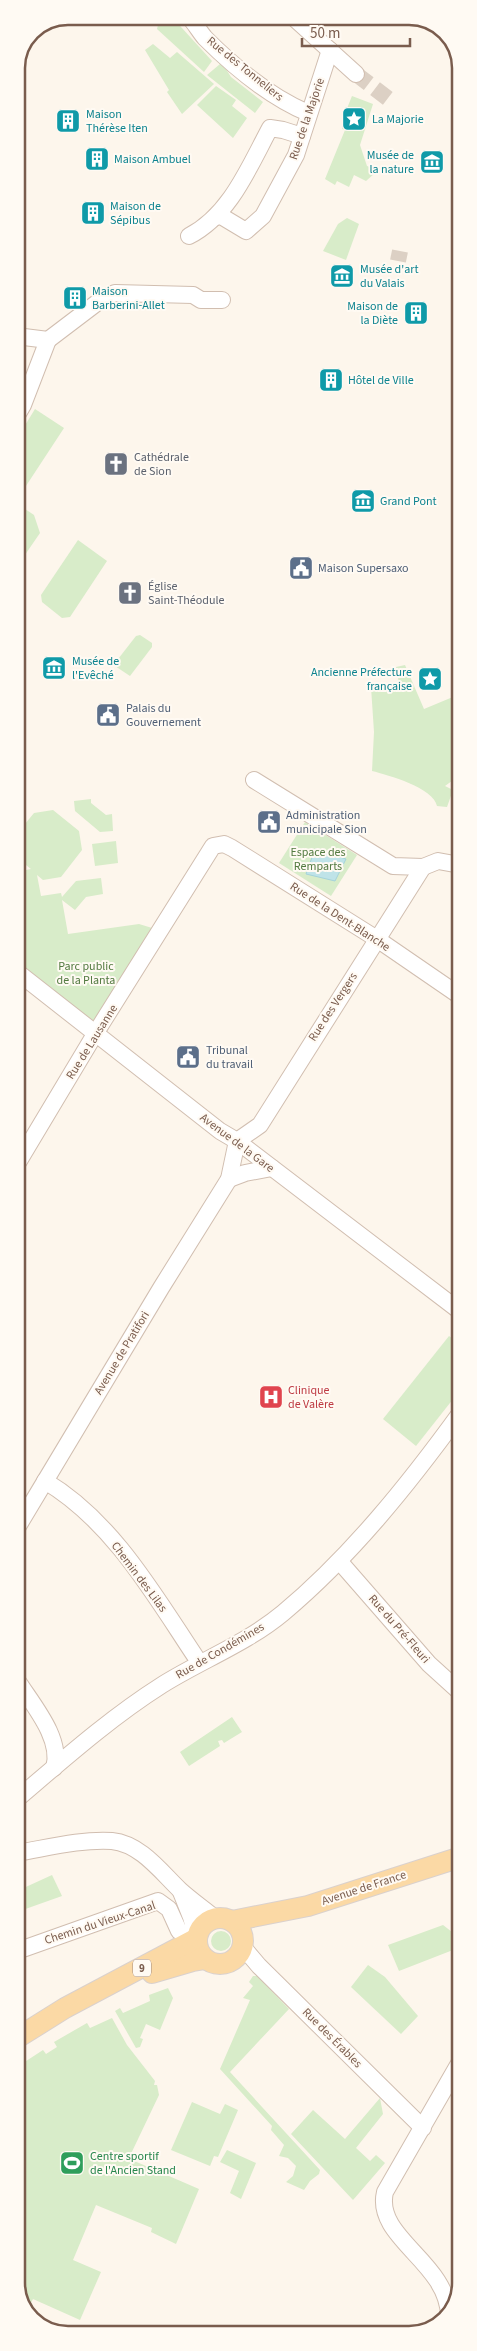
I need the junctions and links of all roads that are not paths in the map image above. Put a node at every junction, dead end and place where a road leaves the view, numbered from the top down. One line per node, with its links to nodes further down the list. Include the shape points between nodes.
1 (195, 25): 5 (street, Rue des Tonneliers, via 204,37 249,75 287,104)
2 (303, 25): 3 (street)
3 (330, 50): 4 (street); 5 (street, Rue de la Majorie)
4 (356, 74)
5 (308, 113): 6 (street, Rue de la Majorie)
6 (302, 136): 7 (street, via 270,128 237,189); 7 (street, Rue de la Majorie, via 296,155 263,216 246,231 221,216)
7 (216, 217): 8 (street)
8 (189, 236)
9 (222, 300): 11 (street, via 201,300 185,295 115,293 102,299)
10 (25, 337): 11 (street)
11 (48, 340): 12 (street)
12 (25, 400)
13 (254, 780): 16 (street, via 393,866)
14 (218, 844): 17 (street, Rue de la Dent-Blanche, via 232,848); 20 (street, Rue de Lausanne, via 208,852)
15 (452, 864): 16 (street, via 438,861)
16 (423, 867): 17 (street, Rue des Vergers)
17 (376, 939): 19 (street, Rue de la Dent-Blanche); 21 (street, Rue des Vergers, via 260,1124)
18 (25, 978): 20 (street, Avenue de la Gare)
19 (452, 991)
20 (96, 1034): 21 (street, Avenue de la Gare); 22 (street, Rue de Lausanne)
21 (237, 1141): 23 (street, Avenue de la Gare); 24 (street, Avenue de Pratifori)
22 (25, 1151)
23 (272, 1168): 24 (street); 25 (street, Avenue de la Gare)
24 (229, 1179): 27 (street, Avenue de Pratifori)
25 (452, 1306)
26 (452, 1422): 29 (street, Rue de Condémines)
27 (45, 1481): 28 (street, Avenue de Pratifori); 30 (street, Chemin des Lilas, via 84,1511 122,1550)
28 (25, 1515)
29 (340, 1562): 30 (street, Rue de Condémines, via 281,1614 236,1644); 31 (street, Rue du Pré-Fleuri)
30 (199, 1662): 33 (street, Rue de Condémines, via 123,1711)
31 (452, 1685)
32 (25, 1693): 33 (street, via 54,1741 57,1759)
33 (54, 1768): 34 (street, Rue de Condémines)
34 (25, 1792)
35 (25, 1852): 39 (street, via 113,1841 146,1858)
36 (452, 1856): 38 (main road, Avenue de France)
37 (452, 1860): 38 (main road, Avenue de France)
38 (419, 1869): 40 (main road, Avenue de France)
39 (180, 1890): 41 (street); 42 (street)
40 (308, 1906): 41 (main road, Avenue de France); 43 (main road, Avenue de France, via 263,1930)
41 (224, 1920): 42 (main road, via 204,1925); 43 (main road, via 240,1930)
42 (197, 1938): 44 (street, Chemin du Vieux-Canal, via 179,1931 169,1909 158,1901); 45 (main road, via 198,1950); 46 (main road, 9)
43 (243, 1945): 45 (main road, via 227,1964); 49 (street, Rue des Érables, via 259,1966)
44 (25, 1948)
45 (205, 1959): 46 (main road, 9)
46 (86, 1996): 47 (main road, 9)
47 (25, 2033)
48 (452, 2076): 49 (street)
49 (423, 2128): 50 (street, via 385,2192 384,2209 395,2230 432,2270 445,2293)
50 (447, 2303)

